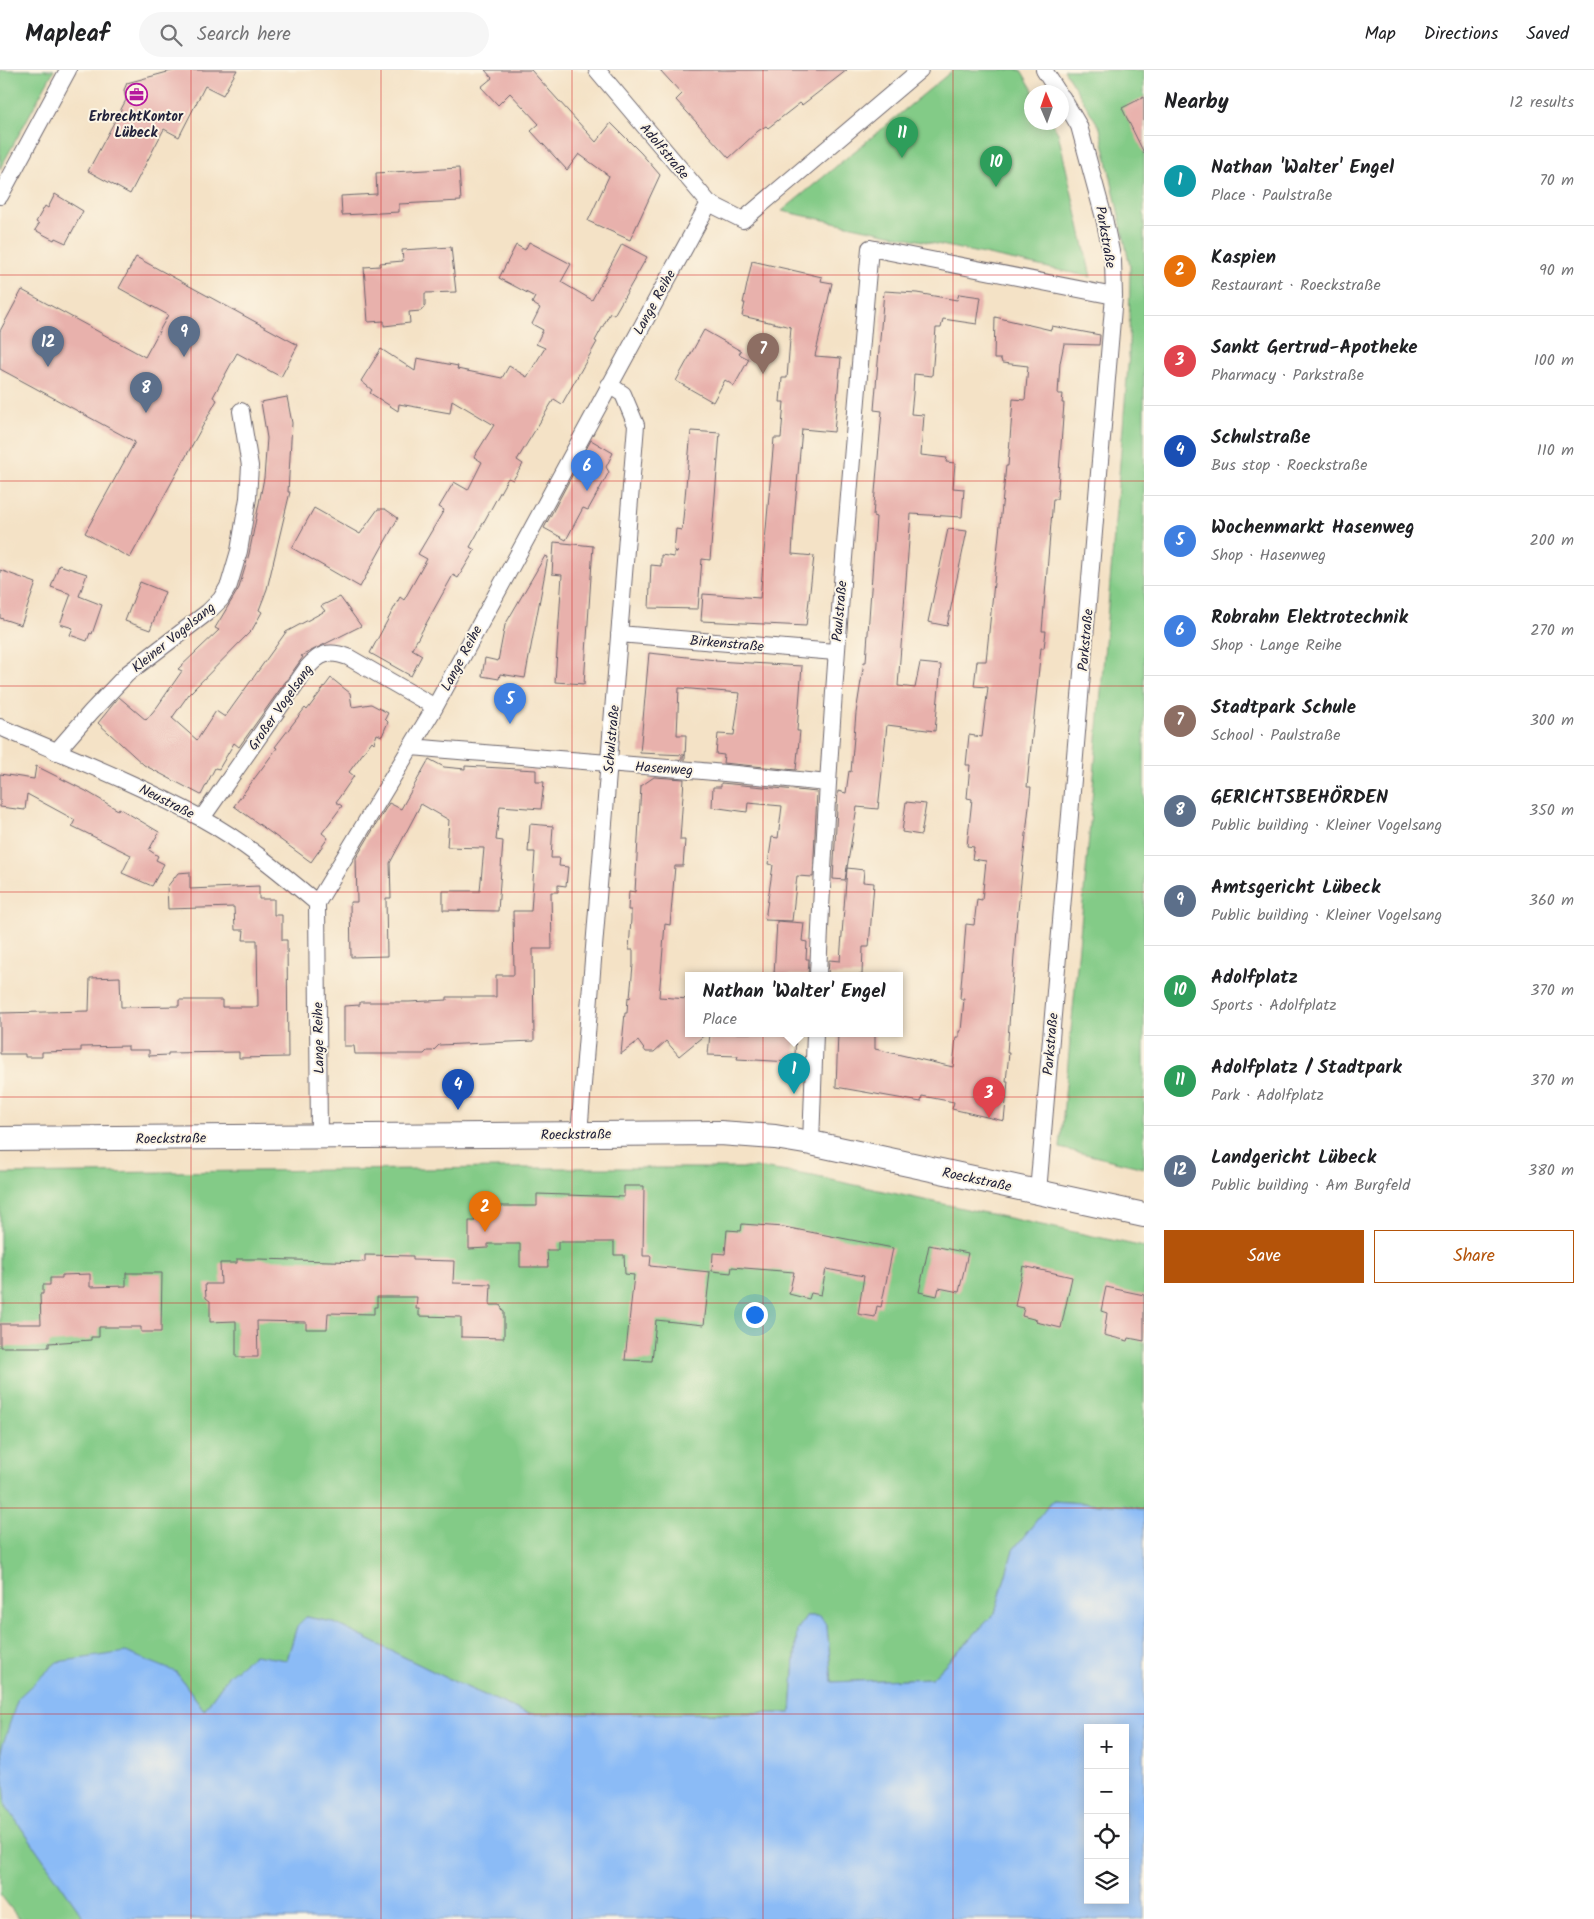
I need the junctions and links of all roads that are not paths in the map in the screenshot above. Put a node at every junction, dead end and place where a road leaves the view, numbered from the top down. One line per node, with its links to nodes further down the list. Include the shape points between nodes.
1 (68, 70): 7 (street)
2 (597, 70): 8 (street, Adolfstraße)
3 (920, 70): 8 (street, Adolfstraße, via 743,220)
4 (1044, 70): 5 (street)
5 (1054, 85)
6 (1069, 109): 9 (street, Parkstraße, via 1079,126 1104,218 1113,261)
7 (0, 196)
8 (709, 203): 10 (street, Lange Reihe)
9 (1114, 296): 13 (street, Paulstraße, via 870,248); 28 (street, Parkstraße)
10 (608, 385): 12 (street, Schulstraße, via 623,394 636,425); 14 (street, Lange Reihe)
11 (241, 412): 17 (street, Kleiner Vogelsang, via 250,466 248,498 239,551 229,584 208,612 128,673)
12 (619, 634): 13 (street, Birkenstraße); 18 (street, Schulstraße)
13 (836, 652): 19 (street, Paulstraße)
14 (435, 707): 16 (street, Lange Reihe); 20 (street, Großer Vogelsang, via 348,657 336,652 324,654 307,668)
15 (0, 727): 17 (street, Neustraße)
16 (411, 747): 18 (street, Hasenweg); 21 (street, Lange Reihe)
17 (56, 752): 20 (street, Neustraße, via 130,782)
18 (609, 764): 19 (street, Hasenweg); 24 (street, Schulstraße)
19 (827, 783): 22 (street, Paulstraße)
20 (202, 818): 21 (street, Neustraße, via 262,857)
21 (317, 903): 25 (street, Lange Reihe)
22 (818, 972)
23 (815, 1037): 27 (street)
24 (579, 1134): 25 (main road, Roeckstraße); 27 (main road, Roeckstraße, via 720,1133)
25 (319, 1136): 26 (main road, Roeckstraße)
26 (0, 1139)
27 (811, 1143): 28 (main road, Roeckstraße)
28 (1038, 1192): 29 (main road, Roeckstraße)
29 (1144, 1214)

